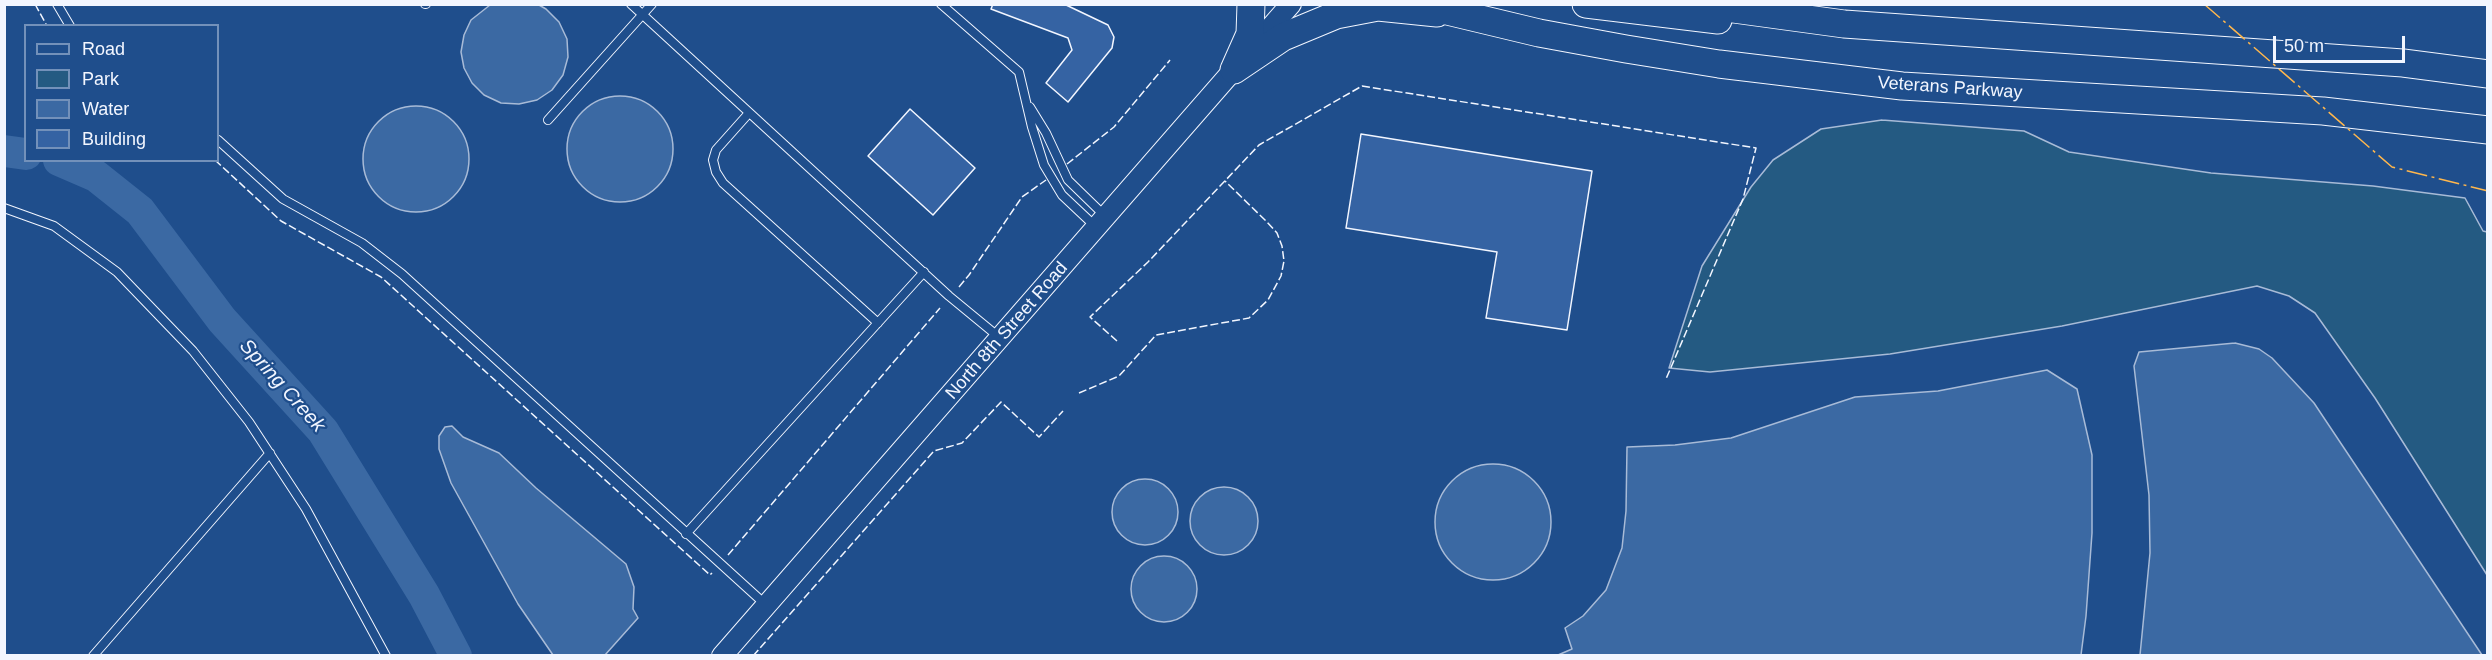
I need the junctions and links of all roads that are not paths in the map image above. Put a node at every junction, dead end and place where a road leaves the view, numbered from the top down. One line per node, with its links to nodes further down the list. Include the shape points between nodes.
1 (57, 4): 13 (lane)
2 (631, 4): 11 (lane)
3 (652, 4): 11 (lane)
4 (940, 4): 16 (lane, via 1019,72)
5 (1251, 4): 14 (highway, via 1250,34)
6 (1291, 4): 14 (street, North 8th Street Road)
7 (1418, 4): 12 (highway, Veterans Parkway)
8 (1586, 4): 10 (highway, via 1719,20)
9 (1697, 4): 10 (highway)
10 (1754, 13): 15 (highway, via 1844,24 2403,63)
11 (643, 15): 17 (lane); 18 (lane)
12 (1463, 15): 14 (highway, via 1378,7 1336,15 1283,38); 19 (highway, Veterans Parkway, via 1626,49 1902,86 2323,111)
13 (69, 24)
14 (1234, 70): 22 (street, North 8th Street Road)
15 (2487, 74)
16 (1027, 102): 22 (lane, via 1068,180); 22 (lane, via 1041,156 1056,188)
17 (749, 113): 23 (lane); 24 (lane, via 716,150 716,172 723,183)
18 (548, 120)
19 (2487, 130)
20 (219, 141): 27 (lane, via 283,199 362,243 402,274)
21 (4, 208): 26 (lane, via 54,226 117,272 193,351)
22 (1102, 223): 25 (street, North 8th Street Road)
23 (924, 272): 24 (lane); 25 (lane)
24 (878, 323): 27 (lane)
25 (1000, 338): 28 (street, North 8th Street Road)
26 (270, 453): 29 (lane); 30 (lane, via 306,509)
27 (686, 534): 28 (lane)
28 (766, 605): 31 (street, North 8th Street Road)
29 (93, 656)
30 (386, 656)
31 (722, 656)

